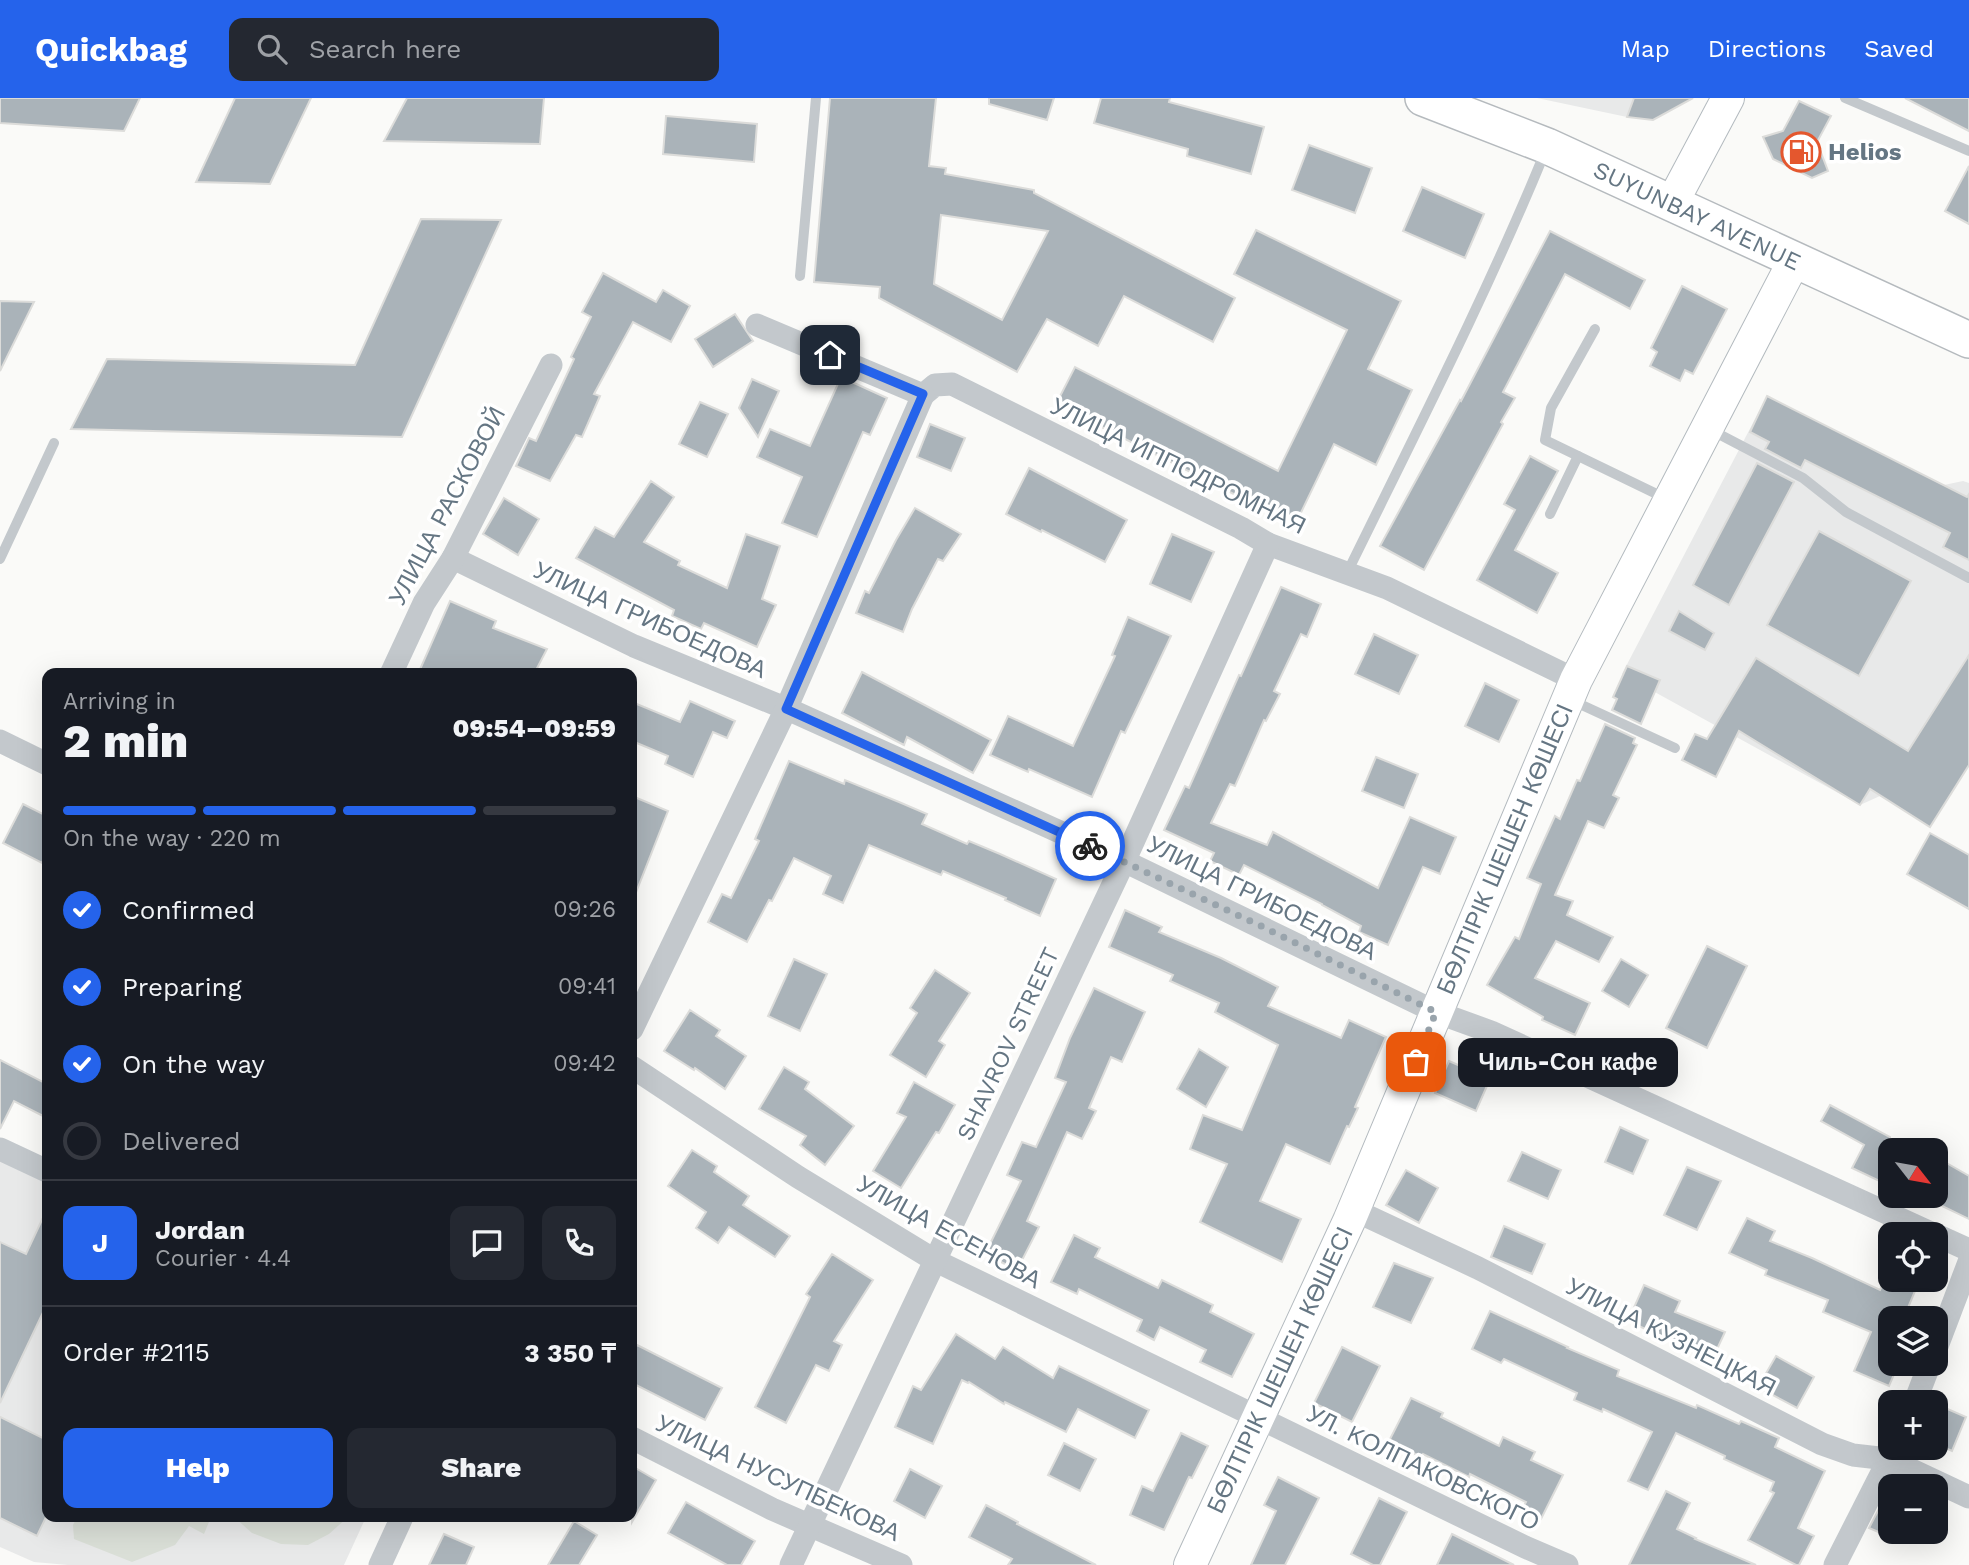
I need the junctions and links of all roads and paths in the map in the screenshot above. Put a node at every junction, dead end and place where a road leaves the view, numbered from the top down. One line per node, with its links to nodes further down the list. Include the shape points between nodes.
1 (816, 98): 9 (lane)
2 (1423, 98): 5 (main road, SUYUNBAY AVENUE)
3 (1728, 98): 7 (street)
4 (1845, 98): 6 (lane)
5 (1547, 146): 7 (main road, SUYUNBAY AVENUE); 23 (lane, via 1447,370)
6 (1969, 151)
7 (1672, 203): 8 (main road, SUYUNBAY AVENUE)
8 (1794, 261): 12 (main road, SUYUNBAY AVENUE); 15 (street, БӨЛТІРІК ШЕШЕН КӨШЕСІ)
9 (800, 276)
10 (757, 325): 14 (street)
11 (1595, 329): 17 (lane, via 1551,408 1545,440)
12 (1969, 340)
13 (551, 365): 21 (street, УЛИЦА РАСКОВОЙ)
14 (923, 394): 20 (street, УЛИЦА ИППОДРОМНАЯ, via 935,385 952,384); 27 (street)
15 (1708, 428): 18 (street, БӨЛТІРІК ШЕШЕН КӨШЕСІ); 24 (lane, via 1802,478 1846,512)
16 (54, 443): 22 (lane)
17 (1578, 456): 18 (lane); 19 (lane)
18 (1670, 501): 26 (street, БӨЛТІРІК ШЕШЕН КӨШЕСІ)
19 (1550, 514)
20 (1268, 544): 23 (street, УЛИЦА ИППОДРОМНАЯ); 31 (street, SHAVROV STREET)
21 (453, 558): 25 (street, УЛИЦА РАСКОВОЙ, via 424,603); 27 (street, УЛИЦА ГРИБОЕДОВА, via 634,646)
22 (0, 559)
23 (1346, 573): 26 (street, УЛИЦА ИППОДРОМНАЯ, via 1387,589)
24 (1969, 578)
25 (394, 668)
26 (1572, 689): 29 (lane); 32 (street, БӨЛТІРІК ШЕШЕН КӨШЕСІ)
27 (786, 709): 31 (street, УЛИЦА ГРИБОЕДОВА); 33 (street)
28 (0, 741): 30 (street)
29 (1675, 748)
30 (42, 762)
31 (1124, 861): 32 (street, УЛИЦА ГРИБОЕДОВА); 41 (street, SHAVROV STREET)
32 (1436, 1012): 37 (street, БӨЛТІРІК ШЕШЕН КӨШЕСІ); 38 (street, УЛИЦА ГРИБОЕДОВА, via 1491,1032)
33 (637, 1019)
34 (637, 1070): 41 (street, УЛИЦА ЕСЕНОВА)
35 (0, 1149): 36 (street)
36 (42, 1169)
37 (1354, 1210): 44 (street, БӨЛТІРІК ШЕШЕН КӨШЕСІ); 46 (street, УЛИЦА КУЗНЕЦКАЯ, via 1478,1268 1822,1444 1853,1455)
38 (1908, 1222)
39 (1948, 1240): 40 (street, УЛИЦА ГРИБОЕДОВА)
40 (1969, 1250)
41 (936, 1261): 44 (street, УЛИЦА ЕСЕНОВА); 51 (street, SHAVROV STREET)
42 (1969, 1262): 43 (street)
43 (1948, 1317)
44 (1257, 1417): 55 (street, БӨЛТІРІК ШЕШЕН КӨШЕСІ); 56 (street, УЛ. KОЛПАКОВСКОГО)
45 (637, 1440): 51 (street, УЛИЦА НУСУПБЕКОВА)
46 (1878, 1454)
47 (1888, 1460): 57 (street)
48 (1903, 1460): 49 (street, УЛИЦА КУЗНЕЦКАЯ)
49 (1969, 1497)
50 (400, 1522): 52 (street)
51 (810, 1527): 53 (street, SHAVROV STREET); 54 (street, УЛИЦА НУСУПБЕКОВА)
52 (380, 1565)
53 (791, 1565)
54 (901, 1565)
55 (1189, 1565)
56 (1567, 1565)
57 (1835, 1565)

